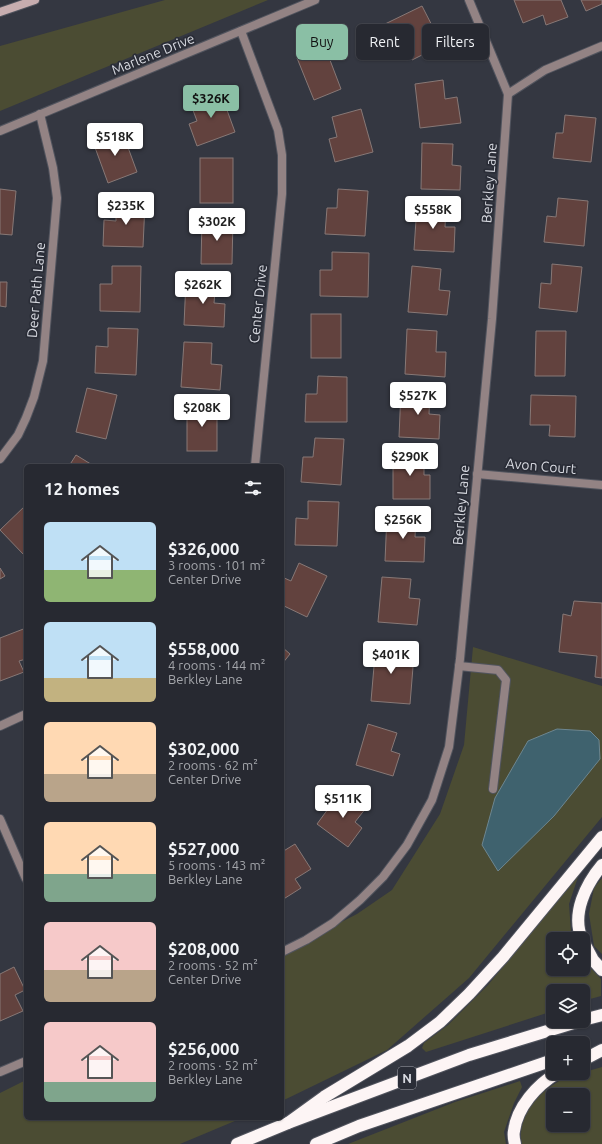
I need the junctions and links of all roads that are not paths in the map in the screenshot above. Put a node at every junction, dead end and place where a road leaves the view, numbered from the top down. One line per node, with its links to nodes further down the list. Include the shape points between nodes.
1 (35, 0): 4 (main road)
2 (315, 0): 5 (street, Marlene Drive)
3 (469, 0): 7 (street, Berkley Lane)
4 (0, 12)
5 (241, 31): 8 (street, Marlene Drive); 11 (street, Center Drive, via 278,130 282,155 282,194)
6 (602, 46): 7 (street, via 544,70)
7 (508, 94): 12 (street, Berkley Lane, via 492,319)
8 (40, 114): 9 (street, Marlene Drive); 10 (street, Deer Path Lane, via 53,168 57,198 43,361 26,418 18,435)
9 (0, 131)
10 (0, 459)
11 (255, 464)
12 (477, 474): 13 (street, Avon Court); 14 (street, Berkley Lane)
13 (602, 485)
14 (459, 666): 17 (street, via 498,670 506,680); 23 (street, Berkley Lane, via 449,747 432,800 407,845 360,900 332,923)
15 (24, 715): 16 (street)
16 (0, 726)
17 (493, 789)
18 (0, 819): 21 (street)
19 (602, 837): 36 (highway, via 503,957 440,1022 408,1046 324,1096)
20 (602, 865): 22 (highway, via 586,889 581,904 578,918)
21 (24, 874)
22 (580, 932)
23 (284, 951)
24 (590, 955): 25 (highway)
25 (602, 970)
26 (602, 1015): 27 (highway)
27 (590, 1018)
28 (557, 1028): 36 (highway, N, via 468,1055)
29 (602, 1049): 30 (highway); 31 (highway)
30 (590, 1051)
31 (590, 1056)
32 (24, 1062): 34 (street)
33 (546, 1062): 38 (highway, N, via 359,1126)
34 (0, 1072)
35 (547, 1080): 39 (highway, via 527,1100 519,1115 514,1132)
36 (288, 1123): 37 (highway, N)
37 (238, 1144)
38 (316, 1144)
39 (515, 1144)

